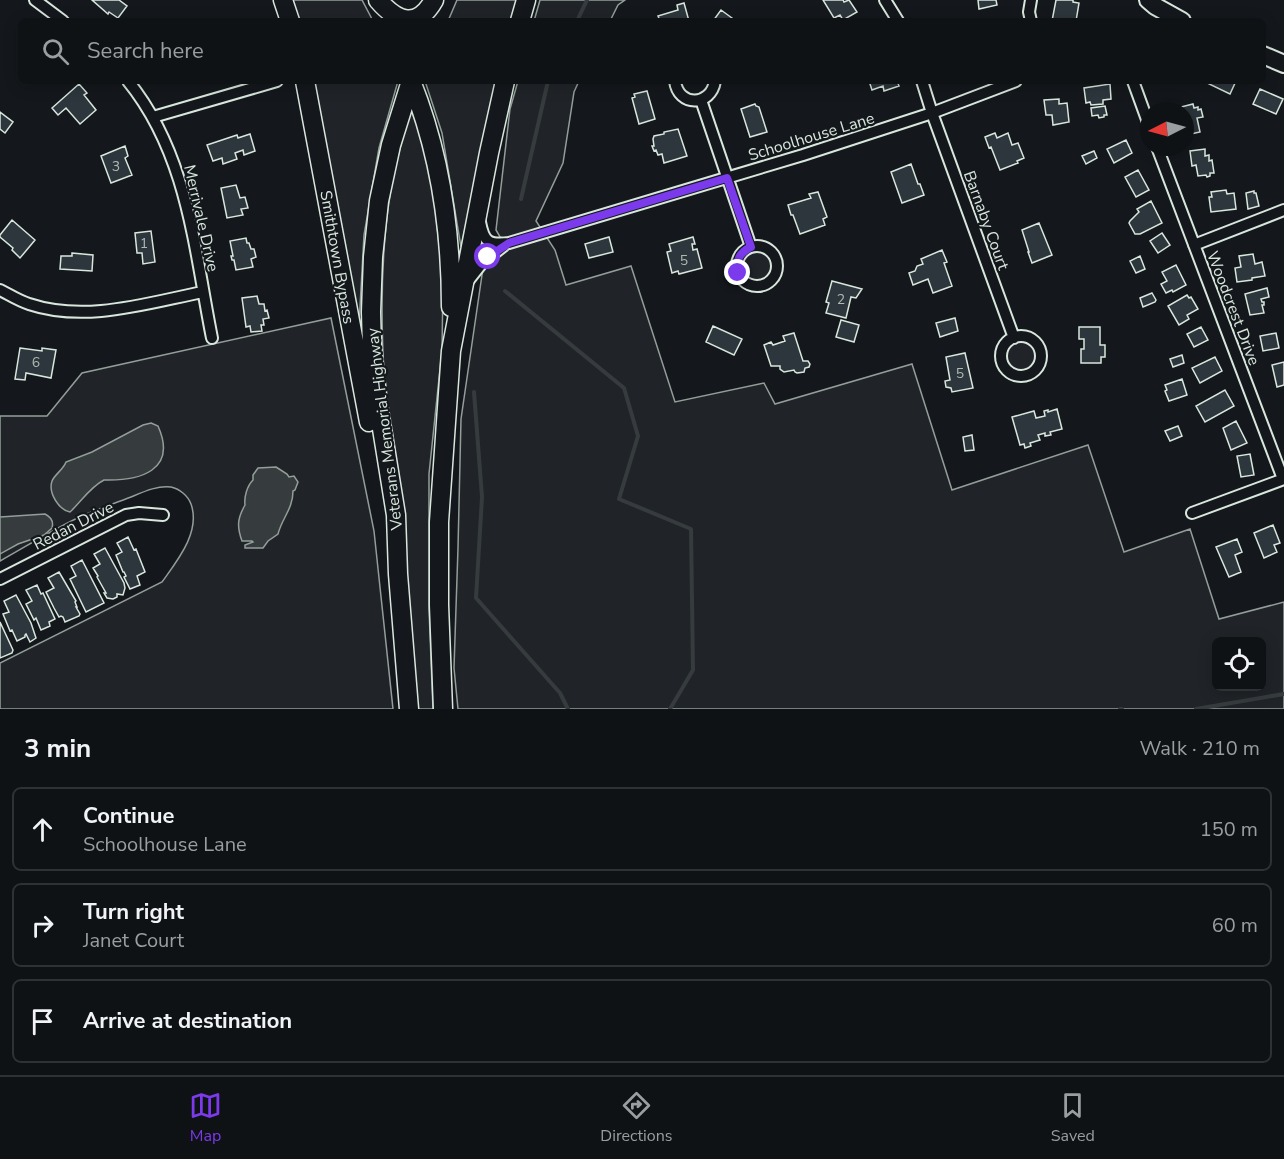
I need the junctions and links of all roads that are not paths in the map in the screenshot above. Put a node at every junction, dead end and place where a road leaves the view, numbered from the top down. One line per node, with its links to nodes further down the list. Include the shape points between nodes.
1 (35, 0): 11 (street)
2 (284, 0): 12 (highway)
3 (371, 0): 13 (highway)
4 (378, 0): 14 (highway)
5 (435, 0): 15 (highway, via 421,16)
6 (445, 0): 16 (highway)
7 (526, 0): 17 (highway)
8 (885, 0): 18 (street)
9 (1031, 0): 19 (street)
10 (1148, 0): 20 (main road)
11 (59, 18)
12 (289, 18)
13 (381, 18)
14 (400, 18)
15 (413, 18)
16 (437, 18)
17 (521, 18)
18 (896, 18)
19 (1030, 18)
20 (1174, 18)
21 (1266, 56): 22 (main road)
22 (1284, 64)
23 (130, 84): 37 (street, Merrivale Drive)
24 (267, 84): 37 (street)
25 (306, 84): 54 (highway, Smithtown Bypass)
26 (410, 84): 54 (highway, Veterans Memorial Highway, via 382,184 372,276 371,331 396,515)
27 (412, 84): 50 (highway, via 424,115 443,197 450,268)
28 (504, 84): 40 (highway)
29 (676, 84): 34 (street, via 683,97)
30 (714, 84): 34 (street, via 708,97)
31 (923, 84): 36 (street, Barnaby Court)
32 (1008, 84): 36 (street, Schoolhouse Lane)
33 (1134, 84): 35 (street)
34 (701, 100): 39 (street)
35 (1141, 102)
36 (932, 113): 39 (street, Schoolhouse Lane); 49 (street, Barnaby Court)
37 (153, 117): 47 (street, Merrivale Drive, via 179,178)
38 (1160, 156): 43 (street, Woodcrest Drive)
39 (727, 178): 42 (street, Schoolhouse Lane); 44 (street)
40 (478, 209): 42 (street, via 485,239 496,244); 45 (highway)
41 (1284, 210): 43 (street)
42 (509, 243): 45 (street, Schoolhouse Lane, via 483,262)
43 (1194, 245): 51 (street, Woodcrest Drive)
44 (751, 247)
45 (463, 286): 50 (highway)
46 (0, 291): 47 (street, via 58,311 93,312)
47 (203, 292): 48 (street, Merrivale Drive)
48 (212, 338)
49 (1014, 338)
50 (451, 351): 57 (highway, via 439,522)
51 (1284, 479): 52 (street)
52 (1192, 513)
53 (163, 514): 55 (street, Redan Drive, via 126,515)
54 (398, 574): 56 (highway, Veterans Memorial Highway)
55 (0, 579)
56 (409, 709)
57 (443, 709)

